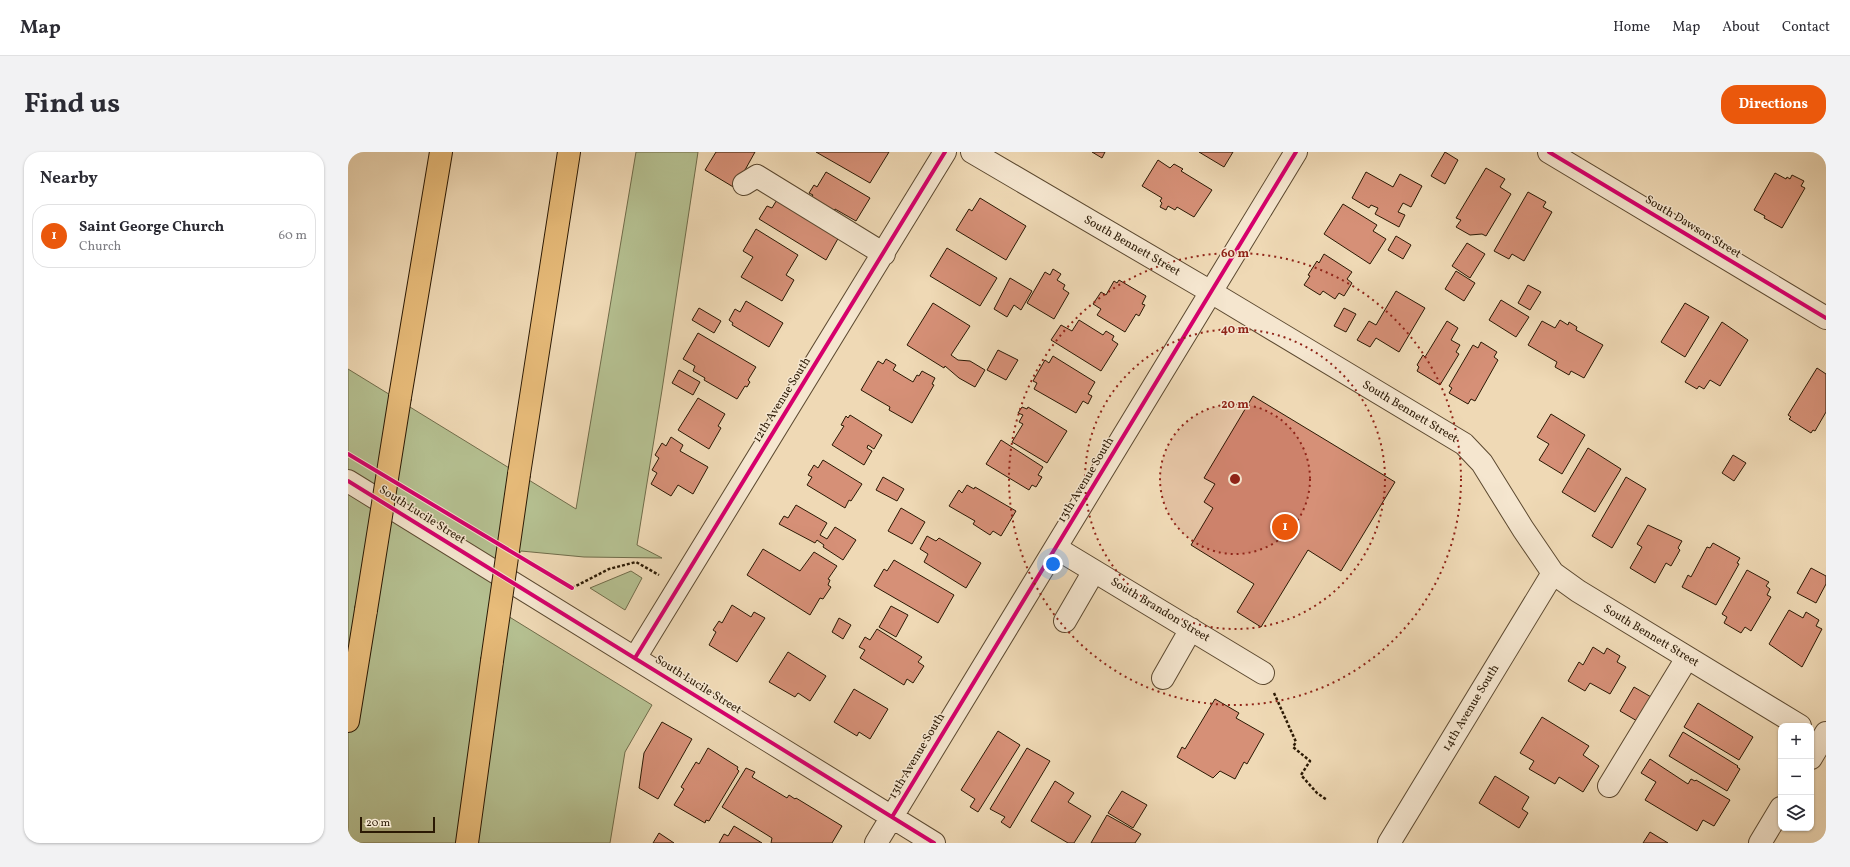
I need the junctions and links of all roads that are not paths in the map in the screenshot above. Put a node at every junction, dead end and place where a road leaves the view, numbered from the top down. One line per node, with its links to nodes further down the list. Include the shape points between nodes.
1 (440, 152): 21 (highway, bridge)
2 (569, 152): 28 (highway, bridge, via 519,474)
3 (946, 152): 8 (street, 12th Avenue South)
4 (972, 152): 9 (street, South Bennett Street)
5 (1296, 152): 9 (street, 13th Avenue South)
6 (1549, 152): 10 (street, South Dawson Street)
7 (744, 184): 8 (street, via 757,176)
8 (884, 254): 17 (street, 12th Avenue South)
9 (1211, 292): 12 (street, 13th Avenue South); 14 (street, South Bennett Street, via 1464,444 1482,463 1522,529)
10 (1826, 318)
11 (348, 481): 17 (street, South Lucile Street)
12 (1056, 548): 13 (street, South Brandon Street); 27 (street, 13th Avenue South)
13 (1094, 571): 15 (street); 16 (street, South Brandon Street)
14 (1553, 573): 18 (street, South Bennett Street, via 1578,592); 31 (street, 14th Avenue South)
15 (1065, 621)
16 (1191, 629): 19 (street, South Brandon Street); 20 (street)
17 (635, 658): 27 (street, South Lucile Street)
18 (1687, 658): 22 (street, South Bennett Street); 25 (street)
19 (1264, 673)
20 (1163, 678)
21 (348, 720)
22 (1795, 723)
23 (1821, 737): 24 (street)
24 (1814, 752)
25 (1609, 786)
26 (1778, 813): 32 (street)
27 (892, 817): 29 (street, 13th Avenue South); 30 (street, South Lucile Street)
28 (468, 841)
29 (876, 843)
30 (934, 843)
31 (1389, 843)
32 (1760, 843)

